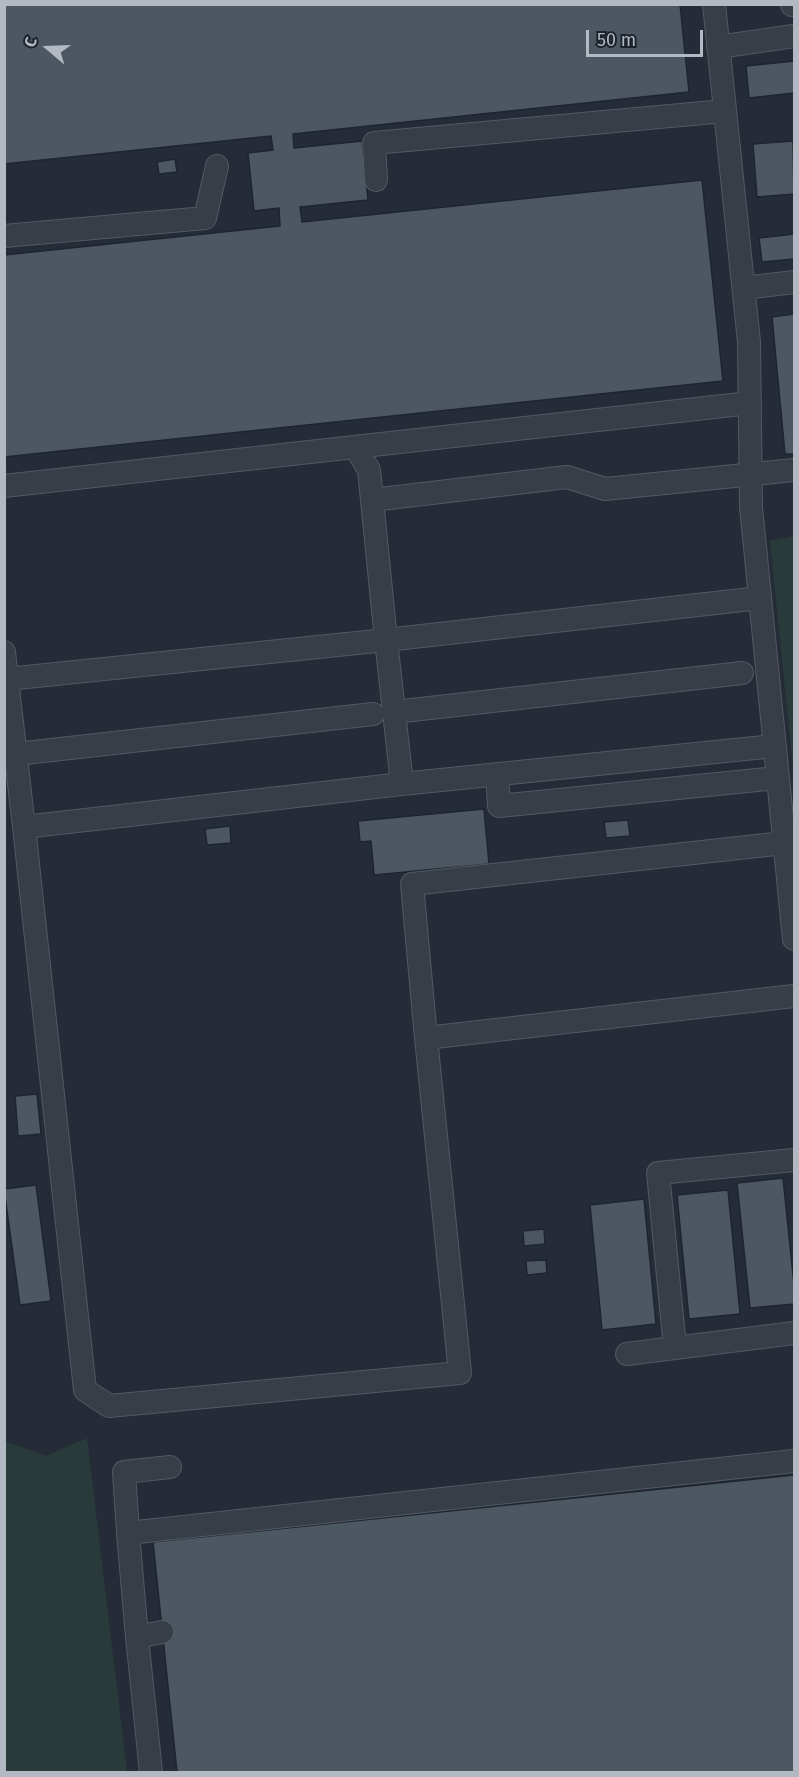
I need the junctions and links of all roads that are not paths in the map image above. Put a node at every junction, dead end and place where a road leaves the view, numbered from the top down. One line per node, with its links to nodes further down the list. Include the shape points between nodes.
1 (714, 4): 3 (lane)
2 (795, 36): 3 (lane)
3 (718, 47): 4 (lane)
4 (725, 111): 6 (lane, via 374,144); 9 (lane)
5 (218, 166): 7 (lane, via 205,218)
6 (376, 180)
7 (4, 236)
8 (795, 282): 9 (lane)
9 (744, 288): 10 (lane)
10 (750, 403): 11 (lane); 13 (lane)
11 (355, 447): 14 (lane); 15 (lane, via 369,470)
12 (795, 470): 13 (lane)
13 (750, 474): 15 (lane, via 605,489 567,477); 16 (lane)
14 (4, 486)
15 (372, 500): 17 (lane)
16 (760, 598): 17 (lane); 22 (lane)
17 (386, 640): 20 (lane); 21 (lane)
18 (4, 652): 20 (lane)
19 (742, 673): 21 (lane)
20 (7, 679): 23 (lane)
21 (384, 713): 23 (lane); 26 (lane)
22 (774, 746): 24 (lane); 25 (lane)
23 (16, 754): 27 (lane)
24 (497, 775): 25 (lane, via 499,806); 26 (lane)
25 (777, 778): 28 (lane)
26 (402, 784): 27 (lane)
27 (24, 827): 31 (lane, via 85,1389 109,1406 460,1373)
28 (784, 843): 29 (lane); 31 (lane, via 412,884)
29 (795, 939)
30 (795, 996): 31 (lane)
31 (426, 1038)
32 (795, 1160): 34 (lane, via 658,1173)
33 (795, 1333): 34 (lane)
34 (675, 1348): 35 (lane)
35 (627, 1354)
36 (795, 1461): 38 (lane)
37 (170, 1467): 38 (lane, via 124,1472)
38 (128, 1533): 40 (lane)
39 (162, 1632): 40 (lane)
40 (137, 1637): 41 (lane)
41 (152, 1773)

